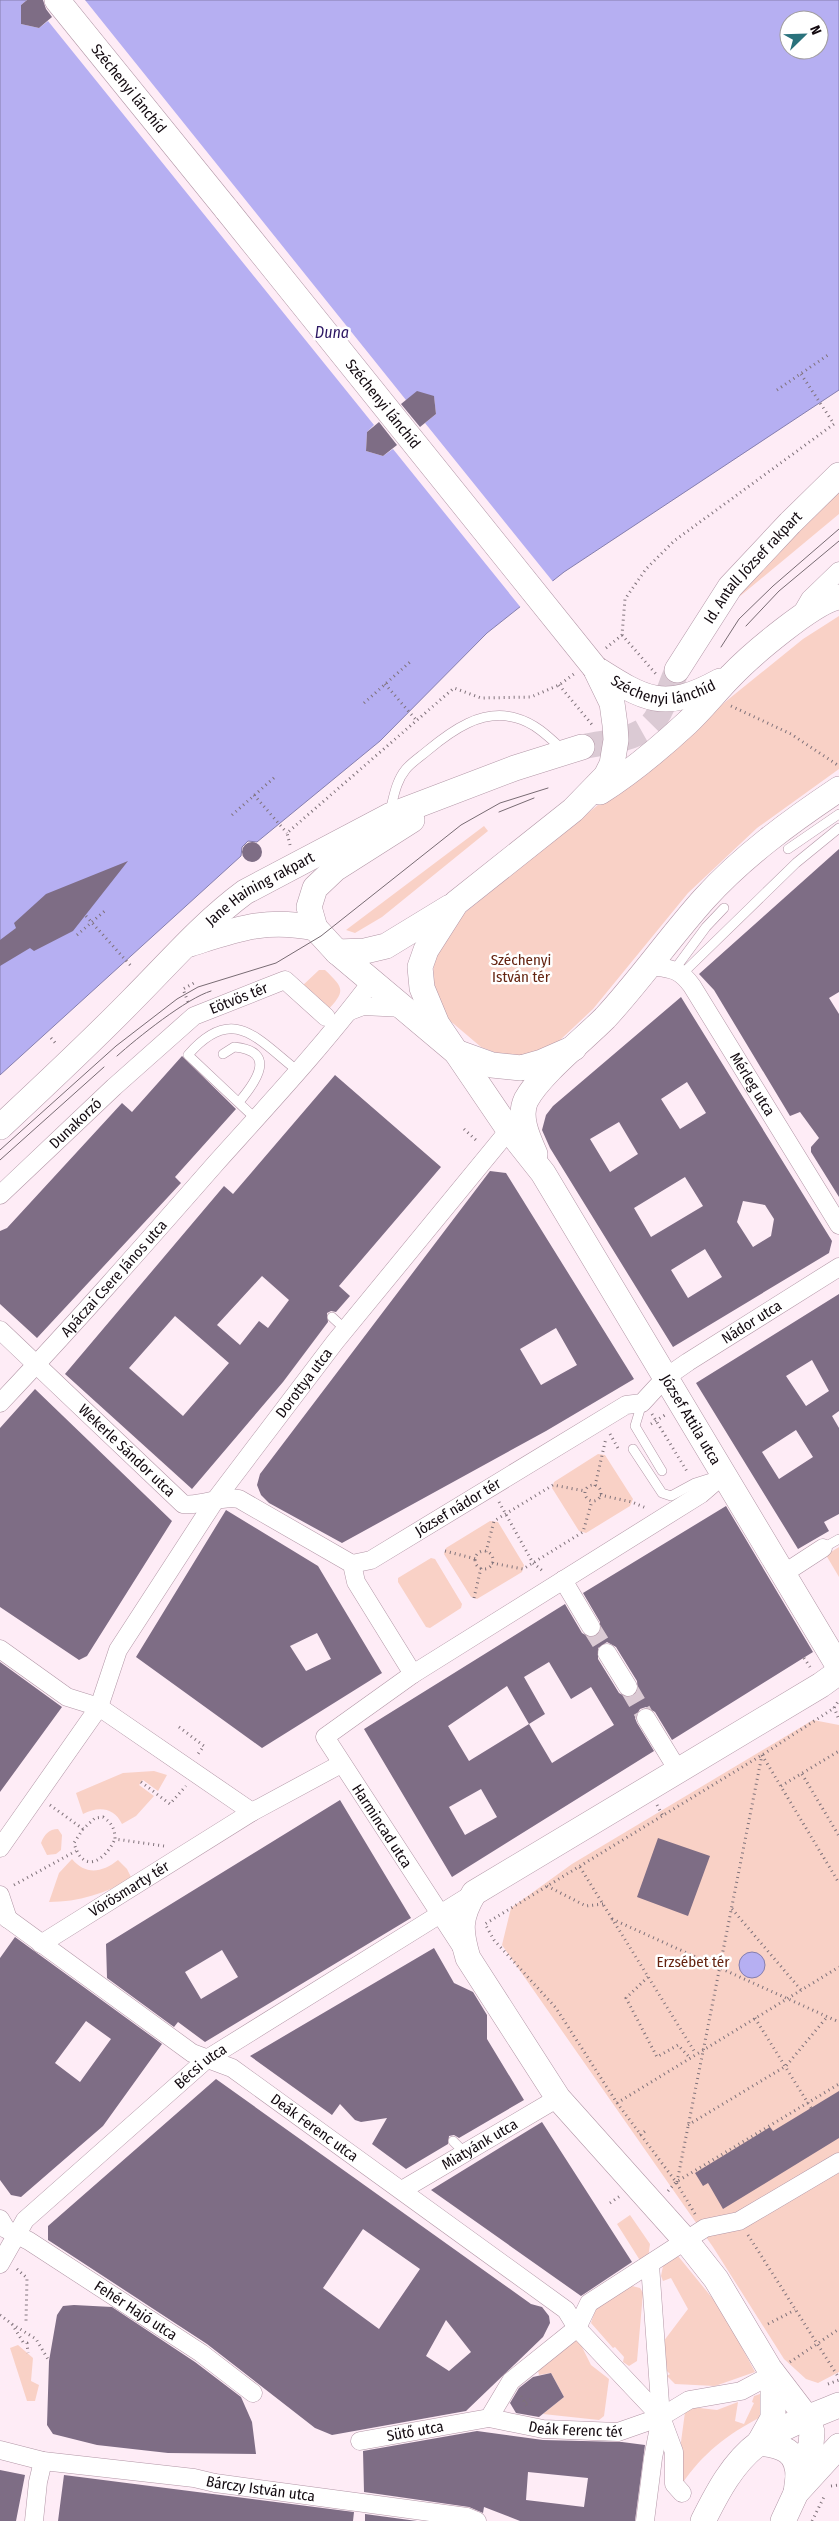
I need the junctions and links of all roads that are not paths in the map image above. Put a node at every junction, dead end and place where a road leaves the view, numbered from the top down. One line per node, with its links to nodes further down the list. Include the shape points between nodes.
1 (57, 0): 7 (street, Széchenyi lánchíd, bridge)
2 (839, 475): 8 (street, Id. Antall József rakpart, via 730,587)
3 (839, 571): 6 (street, via 810,599)
4 (839, 586): 6 (lane)
5 (839, 597): 6 (street, via 817,606)
6 (797, 620): 9 (street)
7 (601, 658): 9 (street, Széchenyi lánchíd, via 629,690 643,696 678,699 702,691); 10 (street, Széchenyi lánchíd, via 612,703)
8 (667, 673)
9 (733, 674): 13 (street, via 687,723 615,783)
10 (588, 736): 11 (street, Jane Haining rakpart); 13 (street, Széchenyi lánchíd, via 616,740 612,764 606,776); 15 (lane, via 533,725 515,717 473,720 451,731 406,768 396,786)
11 (458, 789): 15 (street, Jane Haining rakpart); 20 (street, via 335,869 315,888 309,907)
12 (839, 789): 24 (street, via 770,838 744,861 705,898)
13 (572, 810): 18 (street)
14 (839, 814): 17 (lane)
15 (390, 816): 22 (street, Jane Haining rakpart, via 245,892)
16 (839, 828): 25 (lane, via 796,863)
17 (788, 849)
18 (456, 903): 21 (street); 31 (street, via 426,950 420,967 422,988 437,1024)
19 (724, 908): 25 (lane, via 706,928)
20 (315, 928): 22 (street, via 267,923); 23 (street)
21 (407, 934): 23 (street, via 372,950); 26 (street)
22 (185, 945): 37 (street, Jane Haining rakpart, via 71,1061)
23 (337, 952): 26 (street)
24 (650, 966): 25 (street); 30 (street)
25 (679, 971): 41 (street, Mérleg utca)
26 (372, 981): 27 (street); 28 (street)
27 (404, 1008): 28 (street, via 372,1006); 31 (street)
28 (350, 1010): 34 (street)
29 (326, 1017): 32 (street, Eötvös tér, via 285,980 194,1016)
30 (574, 1048): 31 (street, via 521,1068 492,1065); 39 (street, via 526,1100 523,1111 527,1134)
31 (456, 1052): 38 (street)
32 (152, 1054): 40 (street, Dunakorzó)
33 (223, 1054): 35 (lane, via 234,1047 243,1048 259,1060 257,1079)
34 (298, 1071): 35 (lane, via 247,1030 232,1028 206,1036 188,1055); 36 (street)
35 (239, 1102): 36 (lane)
36 (256, 1118): 46 (street, Apáczai Csere János utca)
37 (0, 1127)
38 (509, 1130): 39 (street); 45 (street, Dorottya utca)
39 (543, 1173): 47 (street, József Attila utca)
40 (0, 1195)
41 (839, 1225)
42 (839, 1267): 47 (street, Nádor utca)
43 (332, 1317): 45 (lane)
44 (0, 1330): 46 (street, Wekerle Sándor utca)
45 (341, 1336): 53 (street, Dorottya utca)
46 (36, 1365): 48 (street, Apáczai Csere János utca); 53 (street, Wekerle Sándor utca, via 183,1504 195,1506)
47 (665, 1378): 49 (street); 52 (street, József Attila utca)
48 (0, 1403)
49 (646, 1407): 51 (lane, via 635,1426); 56 (street, József nádor tér, via 626,1405 371,1560)
50 (633, 1448): 52 (lane, via 662,1493 671,1496 694,1483)
51 (662, 1471)
52 (723, 1475): 57 (street, József Attila utca); 58 (street, via 701,1494)
53 (216, 1499): 56 (street, Wekerle Sándor utca, via 226,1496 239,1499); 66 (street, Dorottya utca, via 118,1650)
54 (839, 1539): 55 (lane)
55 (823, 1548): 57 (street)
56 (352, 1564): 64 (street, via 356,1582)
57 (783, 1574): 62 (street, József Attila utca)
58 (563, 1580): 59 (street); 64 (street)
59 (591, 1626)
60 (0, 1649): 66 (street, via 67,1697)
61 (607, 1653): 65 (street)
62 (839, 1667)
63 (839, 1672): 69 (street)
64 (413, 1674): 68 (street, Harmincad utca, via 325,1737)
65 (628, 1687)
66 (99, 1707): 70 (street); 71 (street)
67 (646, 1718): 69 (street)
68 (341, 1764): 70 (street, Vörösmarty tér); 74 (street, Harmincad utca)
69 (678, 1772): 73 (street)
70 (252, 1812): 76 (street, Vörösmarty tér)
71 (0, 1848)
72 (4, 1891): 75 (street)
73 (474, 1893): 74 (street); 77 (street, via 466,1907 462,1925)
74 (440, 1914): 77 (street); 78 (street, Bécsi utca)
75 (3, 1921): 76 (street)
76 (41, 1944): 78 (street, Deák Ferenc utca, via 192,2053)
77 (468, 1958): 79 (street)
78 (207, 2059): 83 (street, Deák Ferenc utca, via 232,2068); 85 (street, Bécsi utca, via 25,2220)
79 (558, 2098): 81 (street, Miatyánk utca); 86 (street)
80 (453, 2141): 81 (lane)
81 (466, 2154): 83 (street, Miatyánk utca)
82 (839, 2162): 86 (street, via 739,2221 705,2228)
83 (402, 2190): 89 (street, Deák Ferenc utca, via 566,2310)
84 (0, 2219): 85 (street, Fehér Hajó utca, via 6,2229)
85 (16, 2234): 87 (street, Bécsi utca); 91 (street, Fehér Hajó utca, via 201,2353)
86 (686, 2241): 88 (street); 90 (street, via 716,2279)
87 (7, 2265)
88 (650, 2265): 89 (street, via 589,2303); 94 (street)
89 (577, 2328): 94 (street); 95 (street, via 511,2381)
90 (773, 2374): 92 (street); 94 (street, Deák Ferenc tér, via 742,2391 689,2400); 99 (street, via 773,2418)
91 (253, 2392)
92 (790, 2393): 93 (street); 96 (street)
93 (836, 2407): 96 (street)
94 (661, 2417): 95 (street, Deák Ferenc tér, via 618,2432 543,2429); 104 (street, via 674,2452 674,2484); 107 (street)
95 (489, 2418): 97 (street, Deák Ferenc tér)
96 (808, 2419): 99 (street); 103 (street, via 812,2432 811,2446)
97 (470, 2422): 98 (street, Sütő utca)
98 (360, 2441)
99 (759, 2443): 103 (street, via 787,2450 798,2466); 108 (street, via 725,2481)
100 (839, 2446): 103 (street)
101 (0, 2450): 102 (street, Bárczy István utca)
102 (43, 2461): 105 (street); 106 (street, Bárczy István utca, via 164,2475)
103 (797, 2485): 109 (street)
104 (682, 2493)
105 (34, 2521)
106 (478, 2521)
107 (645, 2521)
108 (703, 2521)
109 (783, 2521)

